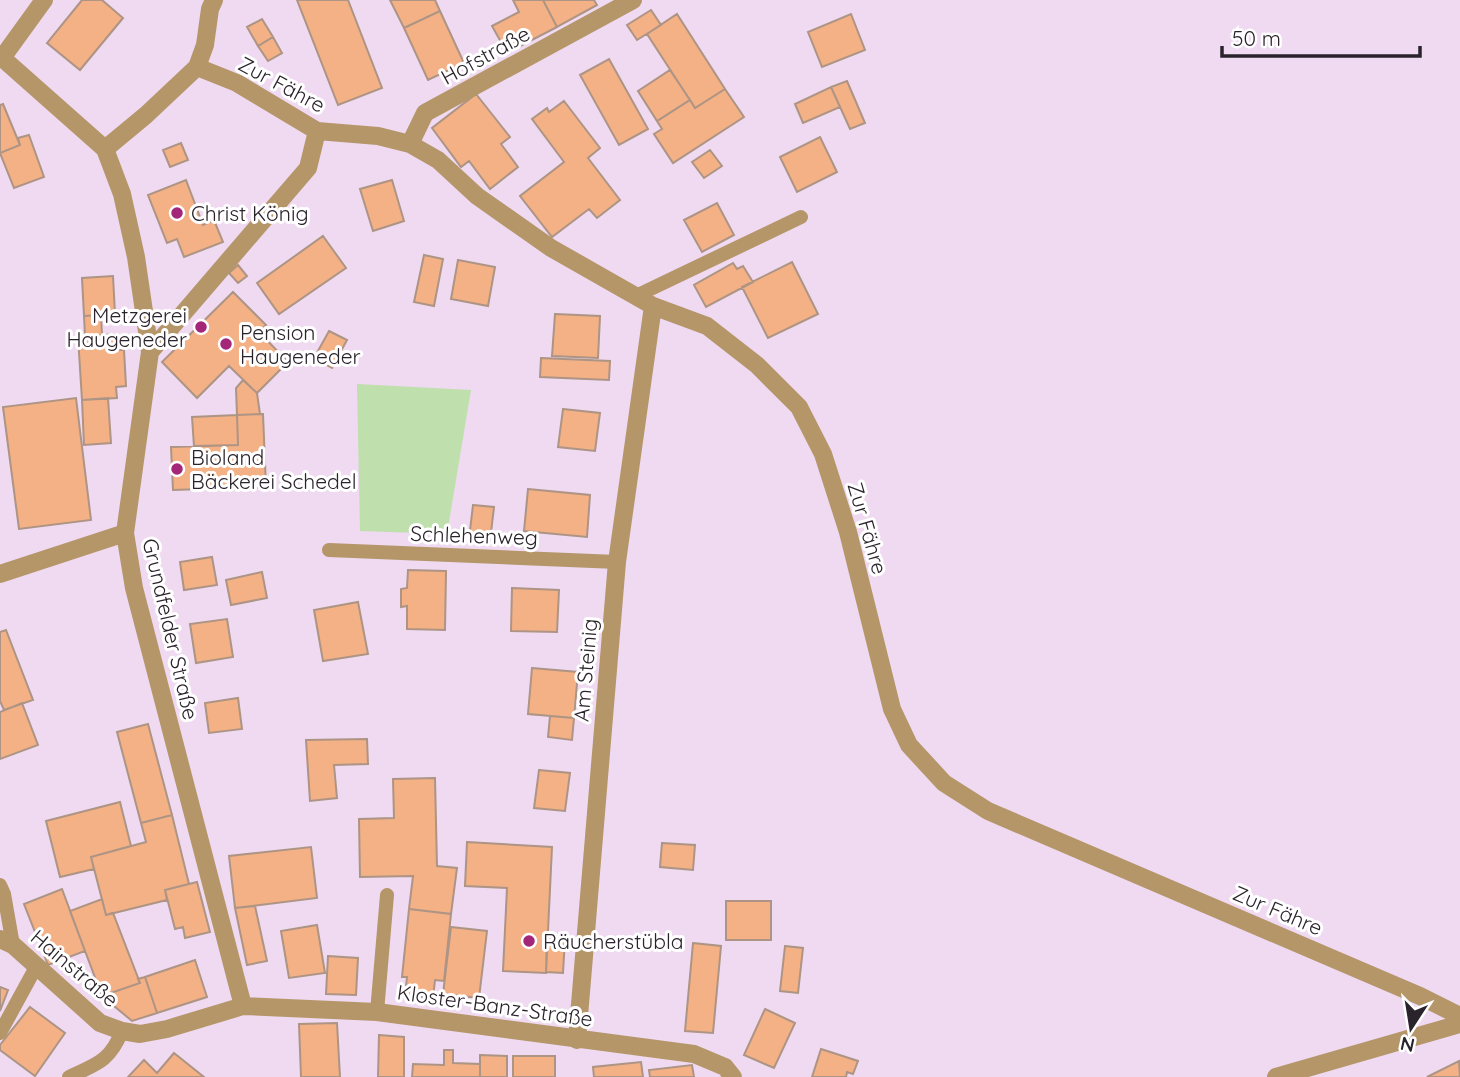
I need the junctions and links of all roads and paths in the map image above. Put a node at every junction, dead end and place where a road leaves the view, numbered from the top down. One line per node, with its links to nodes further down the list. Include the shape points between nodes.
1 (44, 0): 4 (street)
2 (214, 0): 5 (street)
3 (633, 0): 7 (street, Hofstraße, via 425,113)
4 (1, 57): 8 (street, Grundfelder Straße)
5 (197, 67): 6 (street, Zur Fähre, via 237,83); 8 (street)
6 (317, 131): 7 (street, Zur Fähre, via 378,135); 12 (street, via 307,168)
7 (410, 145): 10 (street, Zur Fähre, via 438,160 477,196 551,248)
8 (105, 149): 12 (street, Grundfelder Straße, via 122,194 136,257)
9 (801, 217): 10 (lane)
10 (636, 296): 11 (street, Zur Fähre)
11 (653, 306): 15 (street, Am Steinig); 23 (street, Zur Fähre, via 707,326 799,407 823,454 848,532 892,709 909,745 944,783 988,811)
12 (150, 352): 13 (street, Grundfelder Straße)
13 (125, 533): 16 (street); 21 (street, Grundfelder Straße, via 134,588)
14 (329, 550): 15 (lane, Schlehenweg)
15 (617, 562): 27 (street, Am Steinig)
16 (0, 574)
17 (0, 885): 19 (lane)
18 (387, 895): 22 (lane)
19 (7, 942): 20 (street, Hainstraße)
20 (36, 967): 25 (street, Hainstraße, via 100,1023); 26 (lane)
21 (243, 1006): 22 (street, Kloster-Banz-Straße); 25 (street, Hainstraße, via 167,1029 139,1034)
22 (377, 1012): 27 (street, Kloster-Banz-Straße)
23 (1460, 1016)
24 (1460, 1024): 30 (street)
25 (122, 1031): 28 (lane, via 115,1050)
26 (0, 1033)
27 (577, 1040): 29 (street, Kloster-Banz-Straße, via 694,1054 725,1067)
28 (69, 1077)
29 (733, 1077)
30 (1276, 1077)

